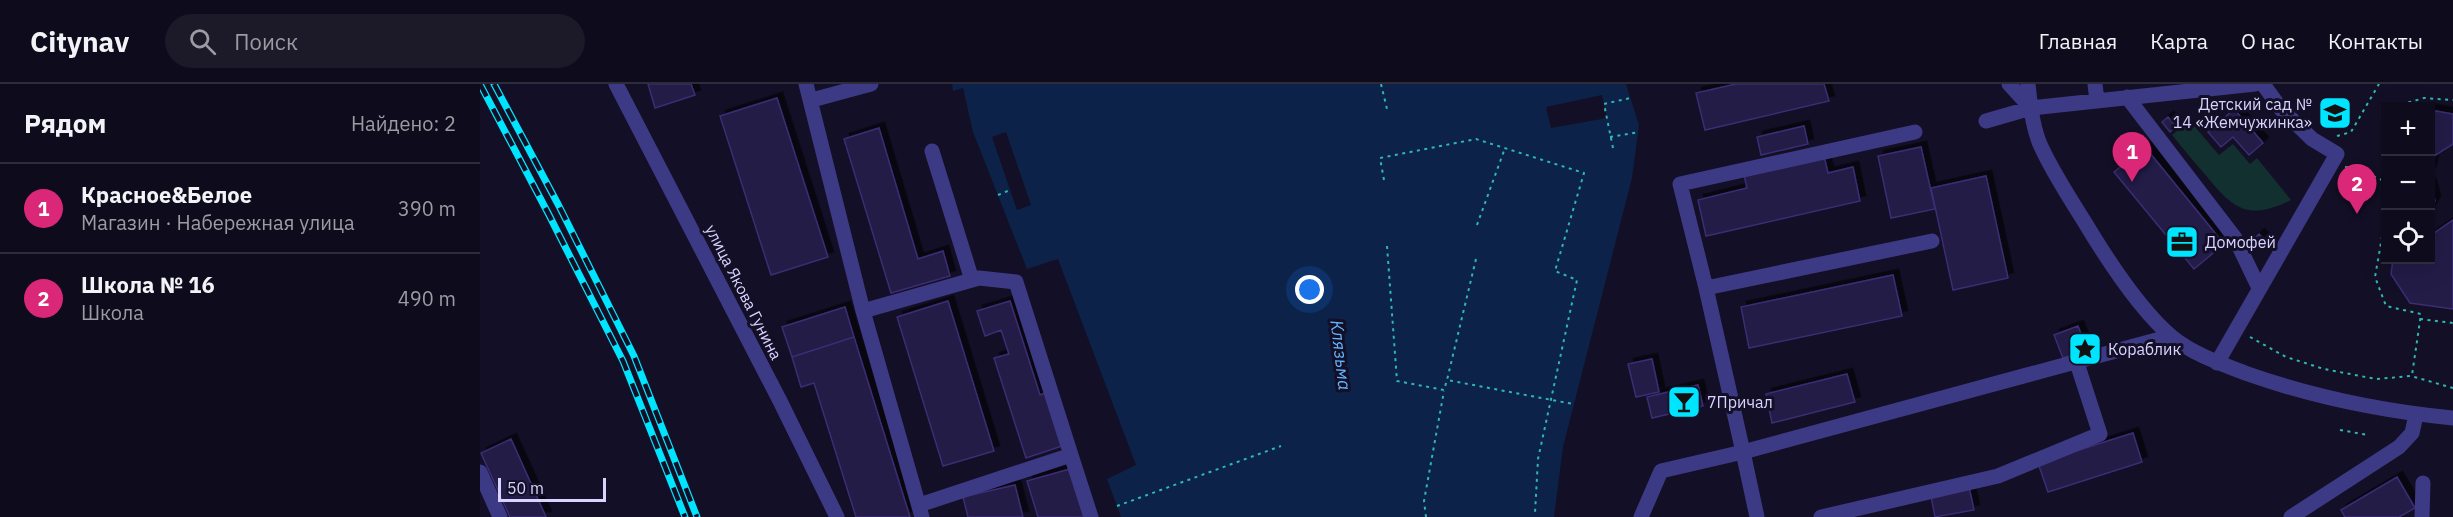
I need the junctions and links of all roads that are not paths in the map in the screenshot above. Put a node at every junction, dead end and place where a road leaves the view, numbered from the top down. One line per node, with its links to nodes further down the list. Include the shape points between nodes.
1 (616, 84): 33 (street, улица Якова Гунина)
2 (806, 84): 11 (street)
3 (872, 84): 11 (street)
4 (2008, 84): 13 (street)
5 (2028, 84): 13 (street)
6 (2095, 84): 12 (street)
7 (2255, 84): 9 (street)
8 (2263, 84): 20 (street, via 2281,109 2312,139 2337,154)
9 (2173, 88): 10 (street)
10 (2127, 98): 12 (street); 20 (street, via 2235,238)
11 (812, 100): 21 (street)
12 (2097, 101): 13 (street)
13 (2031, 108): 14 (street); 22 (street, via 2039,141 2054,172 2101,249)
14 (1986, 121)
15 (1914, 132): 19 (street, via 1680,184)
16 (932, 151): 18 (street)
17 (1932, 241): 19 (street)
18 (972, 280): 21 (street); 28 (street, via 1016,282)
19 (1706, 288): 27 (street)
20 (2259, 288): 24 (street)
21 (864, 311): 31 (street)
22 (2171, 336): 23 (street); 24 (street)
23 (2076, 360): 27 (street); 37 (street, via 2100,434 1998,476)
24 (2217, 363): 25 (street, via 2336,400)
25 (2416, 415): 26 (street); 38 (street, via 2412,433 2399,447)
26 (2453, 418)
27 (1743, 452): 35 (street, via 1661,471); 36 (street)
28 (1071, 455): 31 (street); 34 (street)
29 (480, 472): 32 (street)
30 (2423, 483): 39 (street)
31 (920, 511)
32 (500, 517)
33 (837, 517)
34 (1091, 517)
35 (1641, 517)
36 (1758, 517)
37 (1821, 517)
38 (2291, 517)
39 (2422, 517)

